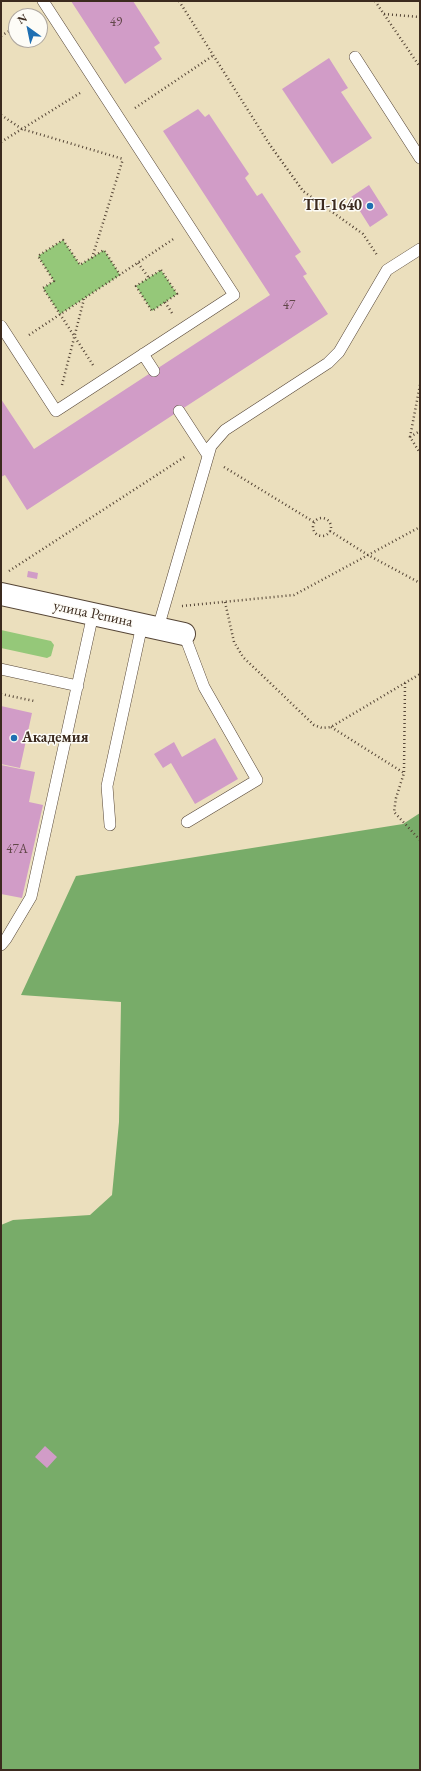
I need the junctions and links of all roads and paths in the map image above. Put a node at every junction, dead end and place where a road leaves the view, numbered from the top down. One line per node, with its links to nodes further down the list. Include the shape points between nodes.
1 (43, 1): 9 (lane)
2 (179, 1): 6 (path)
3 (375, 1): 4 (path)
4 (383, 14): 5 (path); 8 (path)
5 (420, 17)
6 (214, 55): 11 (path); 21 (path, via 270,145 303,191 363,234)
7 (355, 57): 15 (lane)
8 (420, 67)
9 (96, 83): 11 (lane); 12 (path)
10 (1, 115): 12 (path)
11 (119, 118): 14 (lane)
12 (22, 129): 13 (path); 16 (path)
13 (1, 142)
14 (139, 149): 16 (path); 17 (lane)
15 (420, 158)
16 (123, 159): 19 (path)
17 (190, 228): 20 (path); 29 (lane, via 234,295)
18 (420, 249): 21 (lane)
19 (92, 258): 22 (path, via 104,250); 25 (path, via 80,265 63,240 38,256 54,281 43,288)
20 (138, 262): 22 (path); 23 (path)
21 (388, 270): 37 (lane, via 339,352 328,363 226,430)
22 (120, 274): 24 (path)
23 (148, 278): 23 (path, via 136,286 152,311 177,294 161,270)
24 (84, 298): 25 (path); 27 (path)
25 (60, 314): 27 (path); 28 (path)
26 (1, 326): 28 (lane)
27 (74, 336): 31 (path); 33 (path)
28 (13, 345): 33 (lane)
29 (143, 354): 30 (lane); 31 (lane)
30 (154, 371)
31 (103, 380): 33 (lane)
32 (420, 385): 36 (path)
33 (56, 411)
34 (179, 411): 37 (lane)
35 (420, 431): 36 (path)
36 (410, 437): 38 (path)
37 (205, 452): 39 (path); 44 (path); 46 (lane)
38 (420, 453)
39 (314, 522): 41 (path, via 322,517 328,520 331,525); 41 (path, via 312,528 317,535 323,536)
40 (420, 527): 42 (path)
41 (330, 531): 42 (path)
42 (368, 554): 43 (path); 45 (path, via 294,595)
43 (420, 583)
44 (2, 585): 47 (street, улица Репина)
45 (225, 602): 46 (path); 56 (path, via 234,642 243,657 314,725 322,728)
46 (163, 608): 48 (lane)
47 (93, 614): 48 (street, улица Репина); 53 (lane)
48 (150, 627): 49 (street, улица Репина); 59 (lane, via 107,786)
49 (184, 634): 58 (lane, via 204,687 257,780)
50 (1, 669): 53 (lane)
51 (420, 674): 52 (path)
52 (405, 682): 56 (path); 57 (path)
53 (78, 686): 61 (lane, via 31,897)
54 (1, 694): 55 (path)
55 (34, 701)
56 (331, 727): 57 (path)
57 (404, 773): 60 (path, via 394,812)
58 (187, 822)
59 (110, 825)
60 (420, 840)
61 (1, 945)

